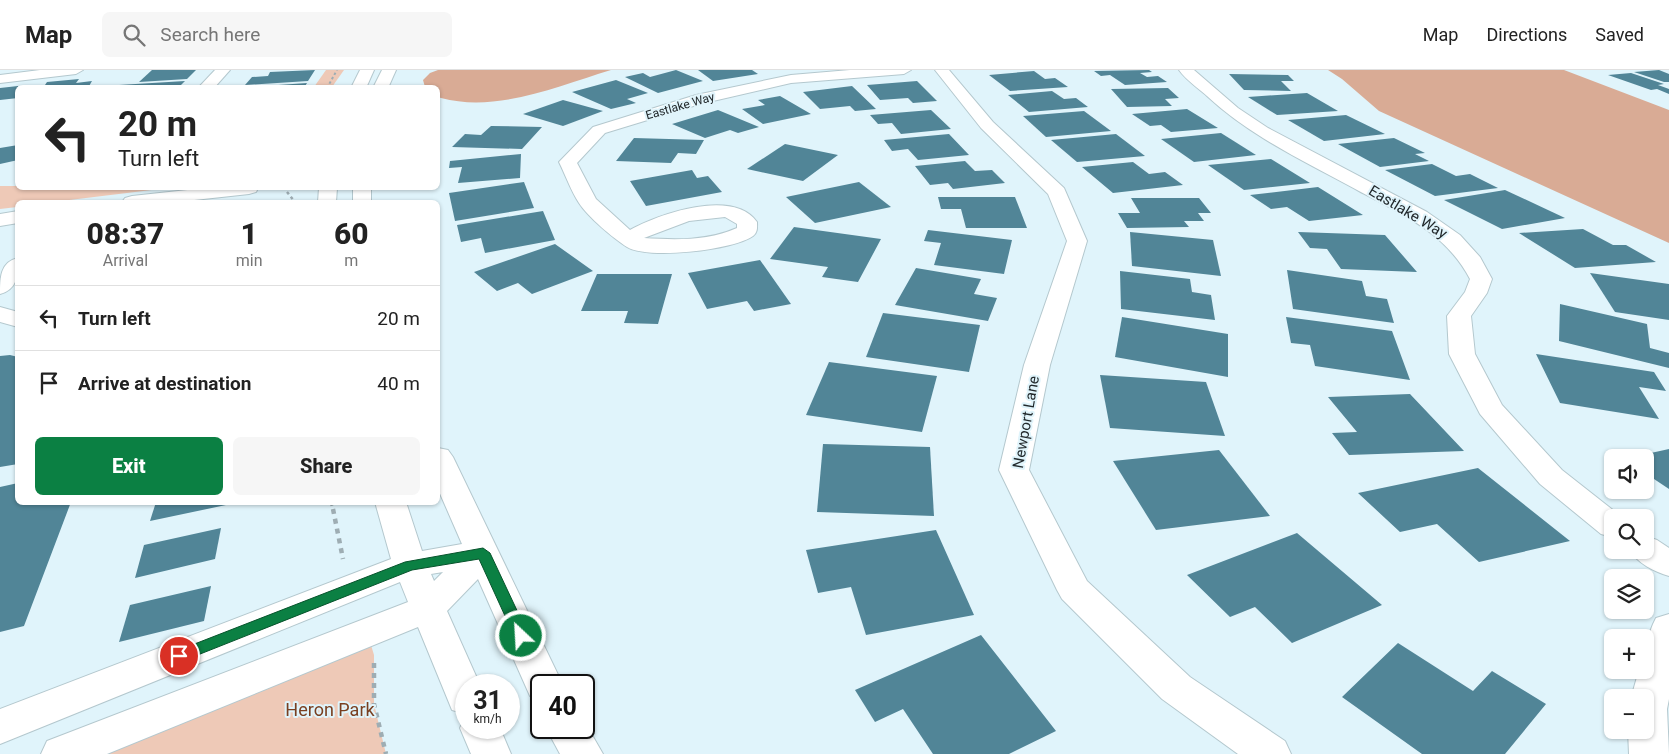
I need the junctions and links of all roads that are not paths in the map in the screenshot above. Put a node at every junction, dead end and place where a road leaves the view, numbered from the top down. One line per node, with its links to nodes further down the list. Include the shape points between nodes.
1 (76, 70): 8 (street)
2 (223, 70): 9 (street)
3 (367, 70): 10 (street)
4 (389, 70): 11 (street)
5 (904, 70): 16 (street, Eastlake Way, via 790,79 696,100 599,130 568,162 588,202)
6 (942, 70): 39 (street, Newport Lane, via 987,125 1057,192 1078,241 1036,365 1014,470 1074,590 1176,688)
7 (1186, 70): 24 (street, Eastlake Way, via 1232,112 1262,131 1420,216 1453,239 1481,279 1476,293 1459,316 1462,354 1490,408 1551,477)
8 (0, 79)
9 (208, 85)
10 (360, 85)
11 (382, 85)
12 (231, 190): 13 (street)
13 (149, 200)
14 (15, 218): 15 (street)
15 (0, 220)
16 (629, 239): 16 (street, Eastlake Way, via 639,231 700,213 723,211 738,215 747,222 747,231 714,243 668,246 636,244)
17 (15, 268): 19 (street)
18 (15, 286): 19 (street)
19 (0, 288)
20 (0, 314): 21 (street)
21 (15, 319)
22 (440, 461): 25 (street)
23 (391, 505): 28 (street)
24 (1604, 520)
25 (483, 553): 28 (street); 29 (street); 32 (street)
26 (1654, 554): 27 (street)
27 (1669, 564)
28 (410, 565): 29 (street); 33 (street)
29 (427, 609): 31 (street); 36 (street)
30 (1669, 628): 40 (street, via 1647,709)
31 (455, 674)
32 (539, 674)
33 (0, 727)
34 (485, 739): 37 (street)
35 (573, 739): 38 (street)
36 (61, 754)
37 (492, 754)
38 (583, 754)
39 (1271, 754)
40 (1649, 754)

